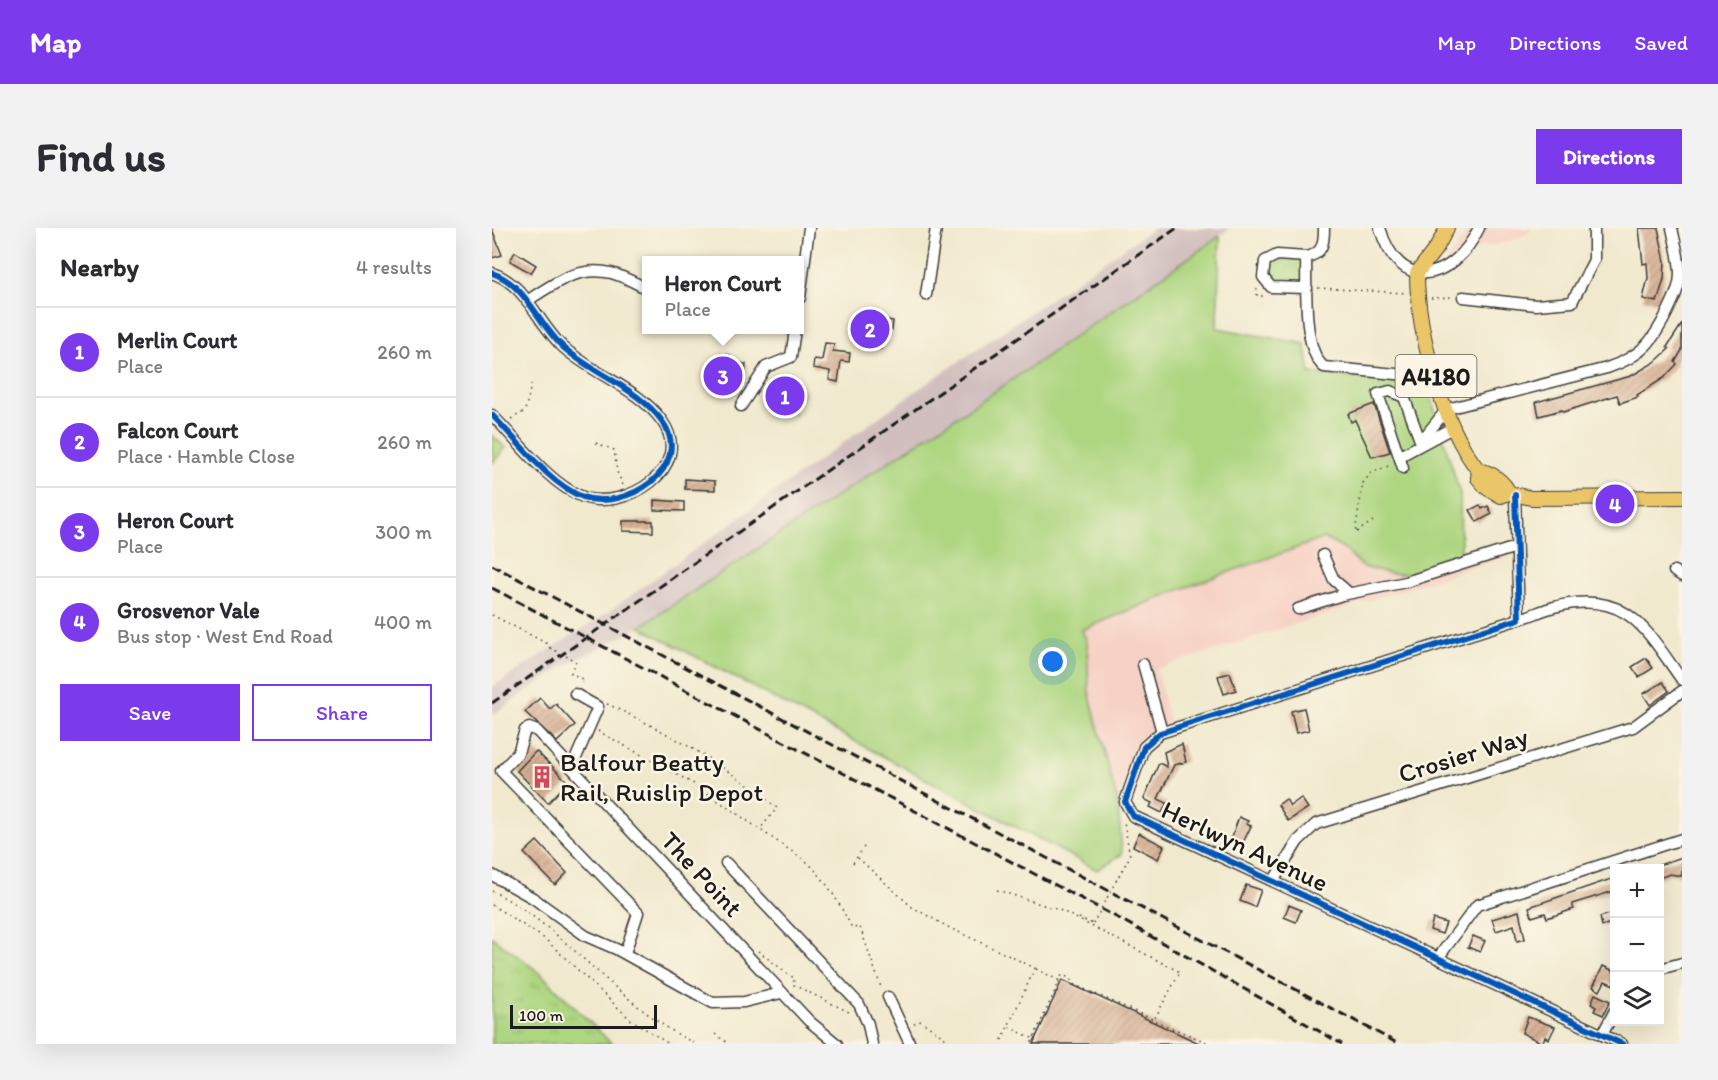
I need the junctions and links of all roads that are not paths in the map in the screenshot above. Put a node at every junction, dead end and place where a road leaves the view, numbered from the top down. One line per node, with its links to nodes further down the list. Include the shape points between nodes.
1 (809, 228): 10 (street)
2 (936, 228): 15 (street)
3 (1324, 228): 9 (street, via 1323,247 1317,254)
4 (1380, 228): 12 (street, via 1394,256)
5 (1447, 228): 12 (main road)
6 (1479, 228): 12 (street, via 1448,267 1429,275)
7 (1594, 228): 16 (street, via 1594,260 1572,302 1536,305)
8 (1672, 228): 21 (street, via 1680,264 1678,290 1656,335 1636,355 1607,368)
9 (1306, 256): 14 (street); 14 (street, via 1268,258 1263,264 1263,277 1276,288)
10 (804, 267)
11 (492, 273): 17 (street, via 513,284)
12 (1417, 273): 19 (main road, A4180, via 1421,329)
13 (642, 286): 17 (street, via 610,273 588,272 564,278)
14 (1307, 288): 19 (street, via 1311,348 1324,368)
15 (926, 295)
16 (1463, 297)
17 (527, 301): 22 (street, via 564,348 656,414 668,431 670,458 650,483 600,500 585,498 571,491)
18 (795, 334): 20 (street, via 796,360 766,367)
19 (1437, 378): 21 (main road, A4180)
20 (741, 406)
21 (1447, 409): 23 (main road, A4180); 24 (street)
22 (492, 415)
23 (1454, 427): 24 (street); 25 (main road, A4180, via 1479,471 1487,471)
24 (1420, 440): 24 (street, via 1402,462 1378,394 1390,391 1404,397)
25 (1512, 494): 26 (main road, via 1531,498); 27 (street)
26 (1682, 497)
27 (1516, 547): 29 (street, via 1406,582); 31 (street)
28 (1323, 555): 29 (street, via 1334,580)
29 (1349, 593): 30 (street)
30 (1298, 609)
31 (1520, 619): 33 (street, Herlwyn Avenue, via 1572,604 1600,603 1624,610 1642,625); 36 (street, Herlwyn Avenue)
32 (1143, 664): 36 (street)
33 (1682, 680)
34 (577, 690): 37 (street, via 598,707)
35 (1682, 691): 41 (street, Crosier Way, via 1633,727 1316,824 1298,841)
36 (1162, 732): 41 (street, Herlwyn Avenue, via 1144,747 1128,785 1128,811)
37 (572, 767): 42 (street, The Point, via 537,731 529,728 518,753 501,771 638,913); 46 (street, The Point)
38 (1682, 838): 43 (street, via 1478,905)
39 (726, 863): 51 (street, via 842,984 861,1010)
40 (492, 875): 42 (street, via 533,898 586,936)
41 (1274, 880): 43 (street, Herlwyn Avenue)
42 (625, 953): 46 (street, via 713,1003 744,1002)
43 (1438, 958): 49 (street, Herlwyn Avenue)
44 (1682, 963): 45 (street)
45 (1664, 968)
46 (781, 993): 50 (street, The Point)
47 (888, 997): 52 (street)
48 (1610, 1020): 49 (street)
49 (1602, 1035): 53 (street, Herlwyn Avenue)
50 (837, 1044)
51 (872, 1044)
52 (910, 1044)
53 (1622, 1044)

